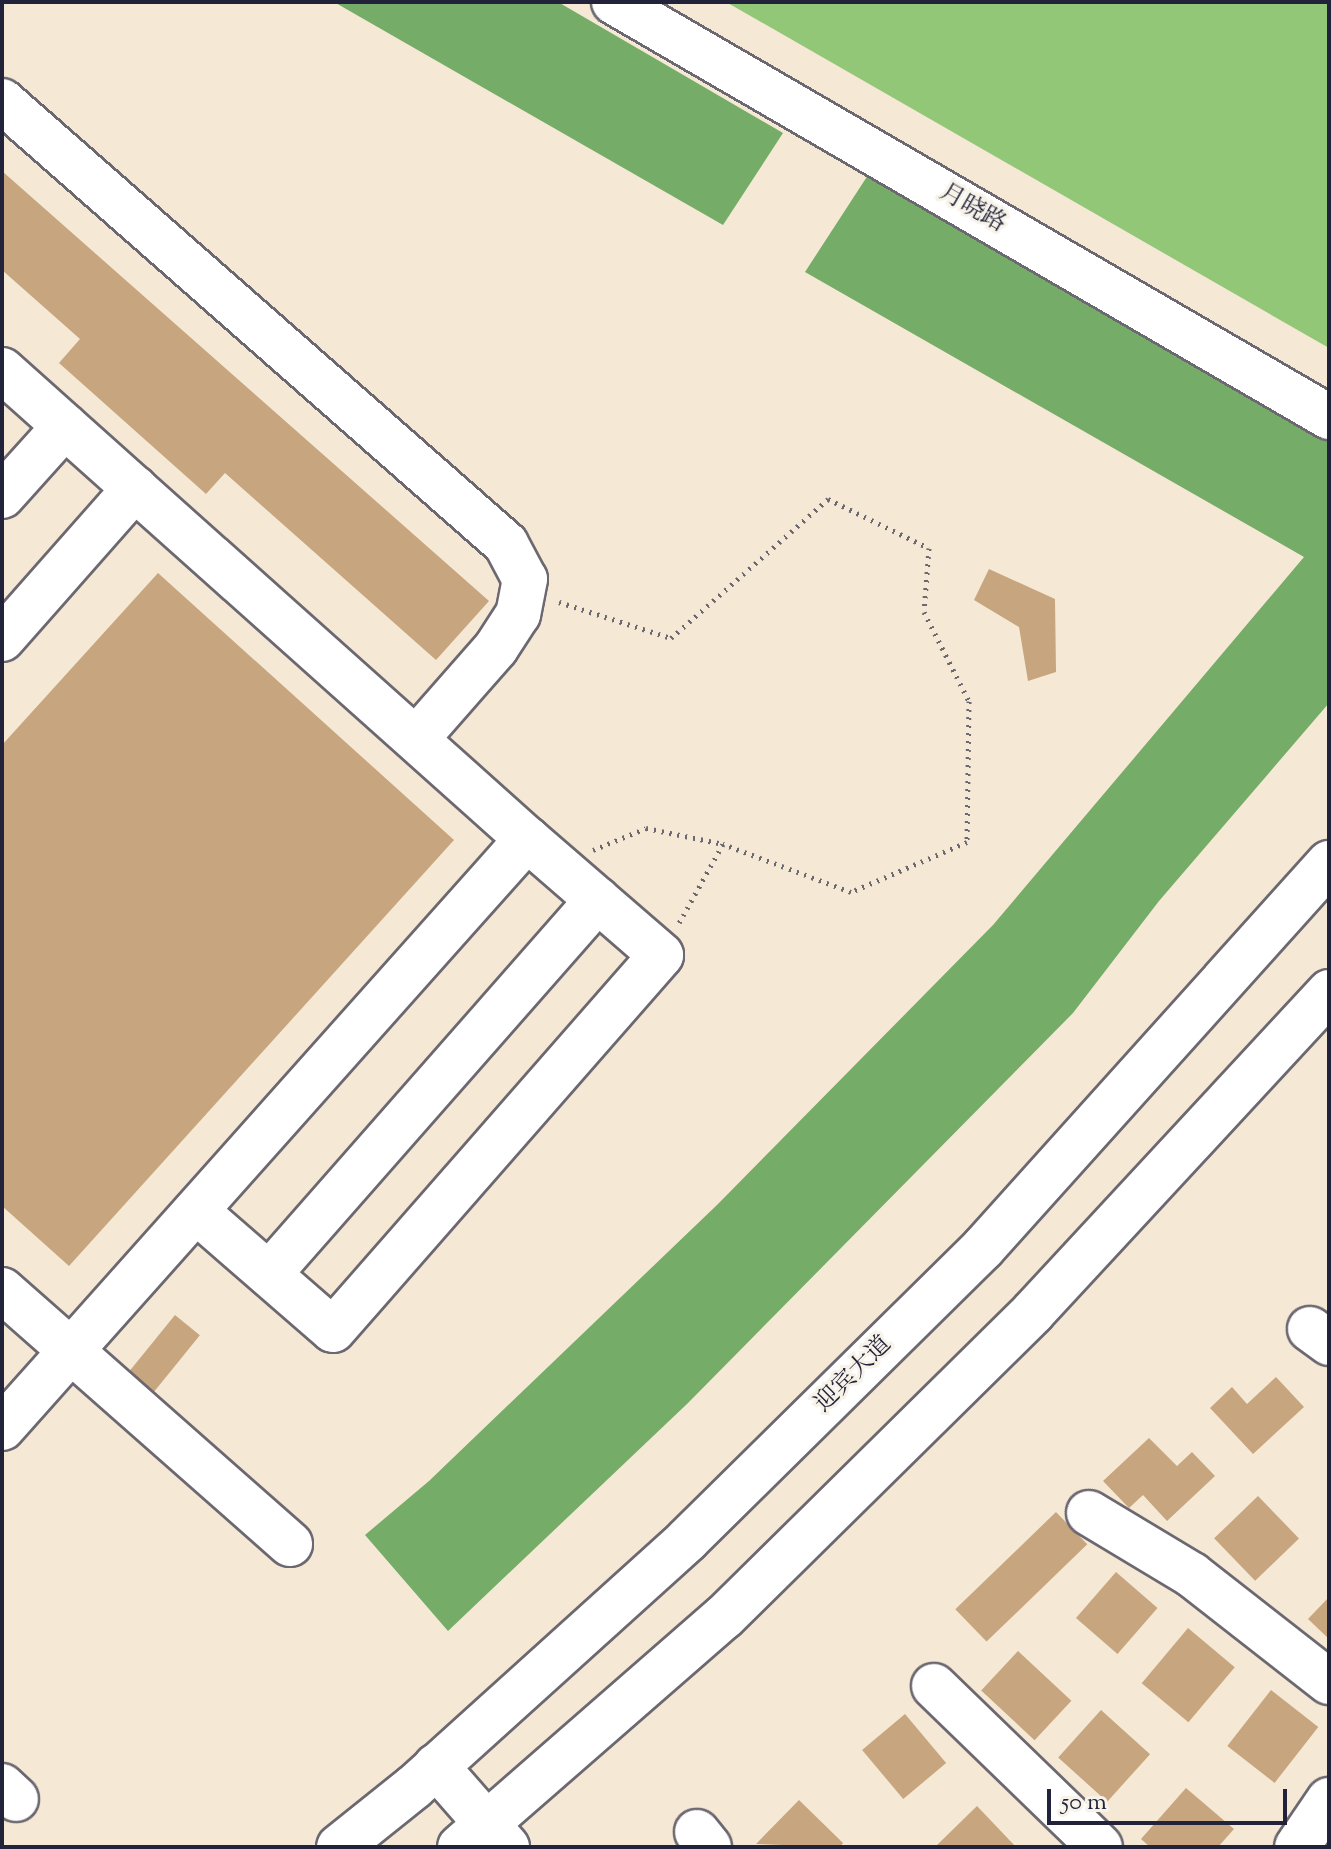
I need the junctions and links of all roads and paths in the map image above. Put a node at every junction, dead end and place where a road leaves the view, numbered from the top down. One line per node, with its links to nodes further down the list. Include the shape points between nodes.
1 (614, 2): 4 (main road, 月晓路)
2 (2, 101): 8 (main road, via 506,544 525,579)
3 (2, 370): 5 (main road)
4 (1329, 417)
5 (65, 426): 6 (main road); 7 (main road)
6 (135, 488): 9 (main road); 10 (main road)
7 (2, 496)
8 (523, 591): 10 (main road, via 518,614 496,648); 11 (path, via 671,638 828,499 929,548 924,612 969,701 967,842 851,892)
9 (2, 639)
10 (416, 739): 12 (main road)
11 (723, 844): 12 (path, via 646,828); 15 (path)
12 (542, 852): 14 (main road); 17 (main road)
13 (1329, 863): 26 (main road, 迎宾大道, via 983,1248 687,1540)
14 (598, 900): 15 (main road); 18 (main road)
15 (661, 955): 18 (main road, via 333,1330)
16 (1329, 992): 28 (main road, via 1022,1323 724,1617)
17 (196, 1211): 18 (main road); 20 (main road)
18 (269, 1274)
19 (2, 1290): 20 (main road)
20 (71, 1351): 21 (main road); 23 (main road)
21 (2, 1428)
22 (1089, 1513): 24 (main road, via 1192,1575)
23 (290, 1544)
24 (1329, 1682)
25 (934, 1686): 30 (main road)
26 (436, 1766): 28 (main road); 29 (main road, 迎宾大道)
27 (1329, 1800): 31 (main road)
28 (485, 1839)
29 (339, 1847)
30 (1100, 1847)
31 (1297, 1847)

